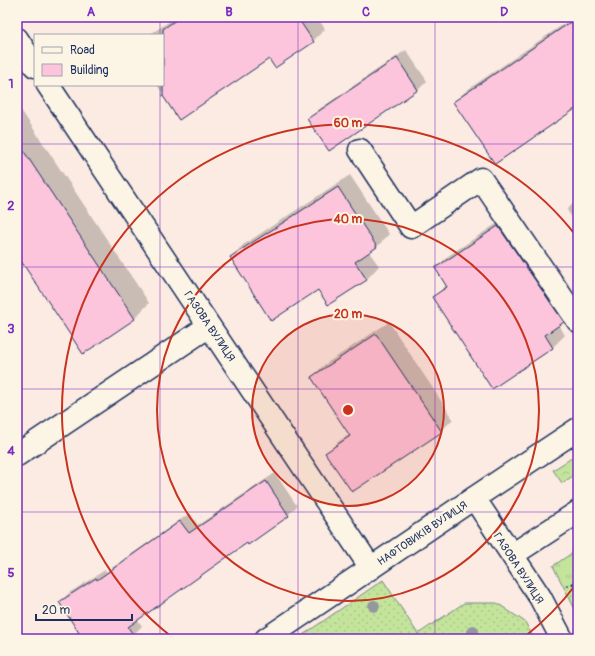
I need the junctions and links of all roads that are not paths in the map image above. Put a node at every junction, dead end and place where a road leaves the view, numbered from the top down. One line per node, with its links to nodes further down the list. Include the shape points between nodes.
1 (17, 39): 2 (street)
2 (34, 64)
3 (49, 86): 6 (street, ГАЗОВА ВУЛИЦЯ)
4 (360, 150): 5 (street, via 410,226 481,179)
5 (578, 321)
6 (209, 326): 8 (street); 12 (street, ГАЗОВА ВУЛИЦЯ)
7 (578, 429): 9 (street, НАФТОВИКІВ ВУЛИЦЯ)
8 (17, 455)
9 (474, 498): 11 (street, ГАЗОВА ВУЛИЦЯ); 12 (street, НАФТОВИКІВ ВУЛИЦЯ)
10 (578, 512): 11 (street)
11 (512, 555): 14 (street, ГАЗОВА ВУЛИЦЯ, via 540,597)
12 (372, 568): 13 (street, НАФТОВИКІВ ВУЛИЦЯ)
13 (266, 639)
14 (562, 639)

